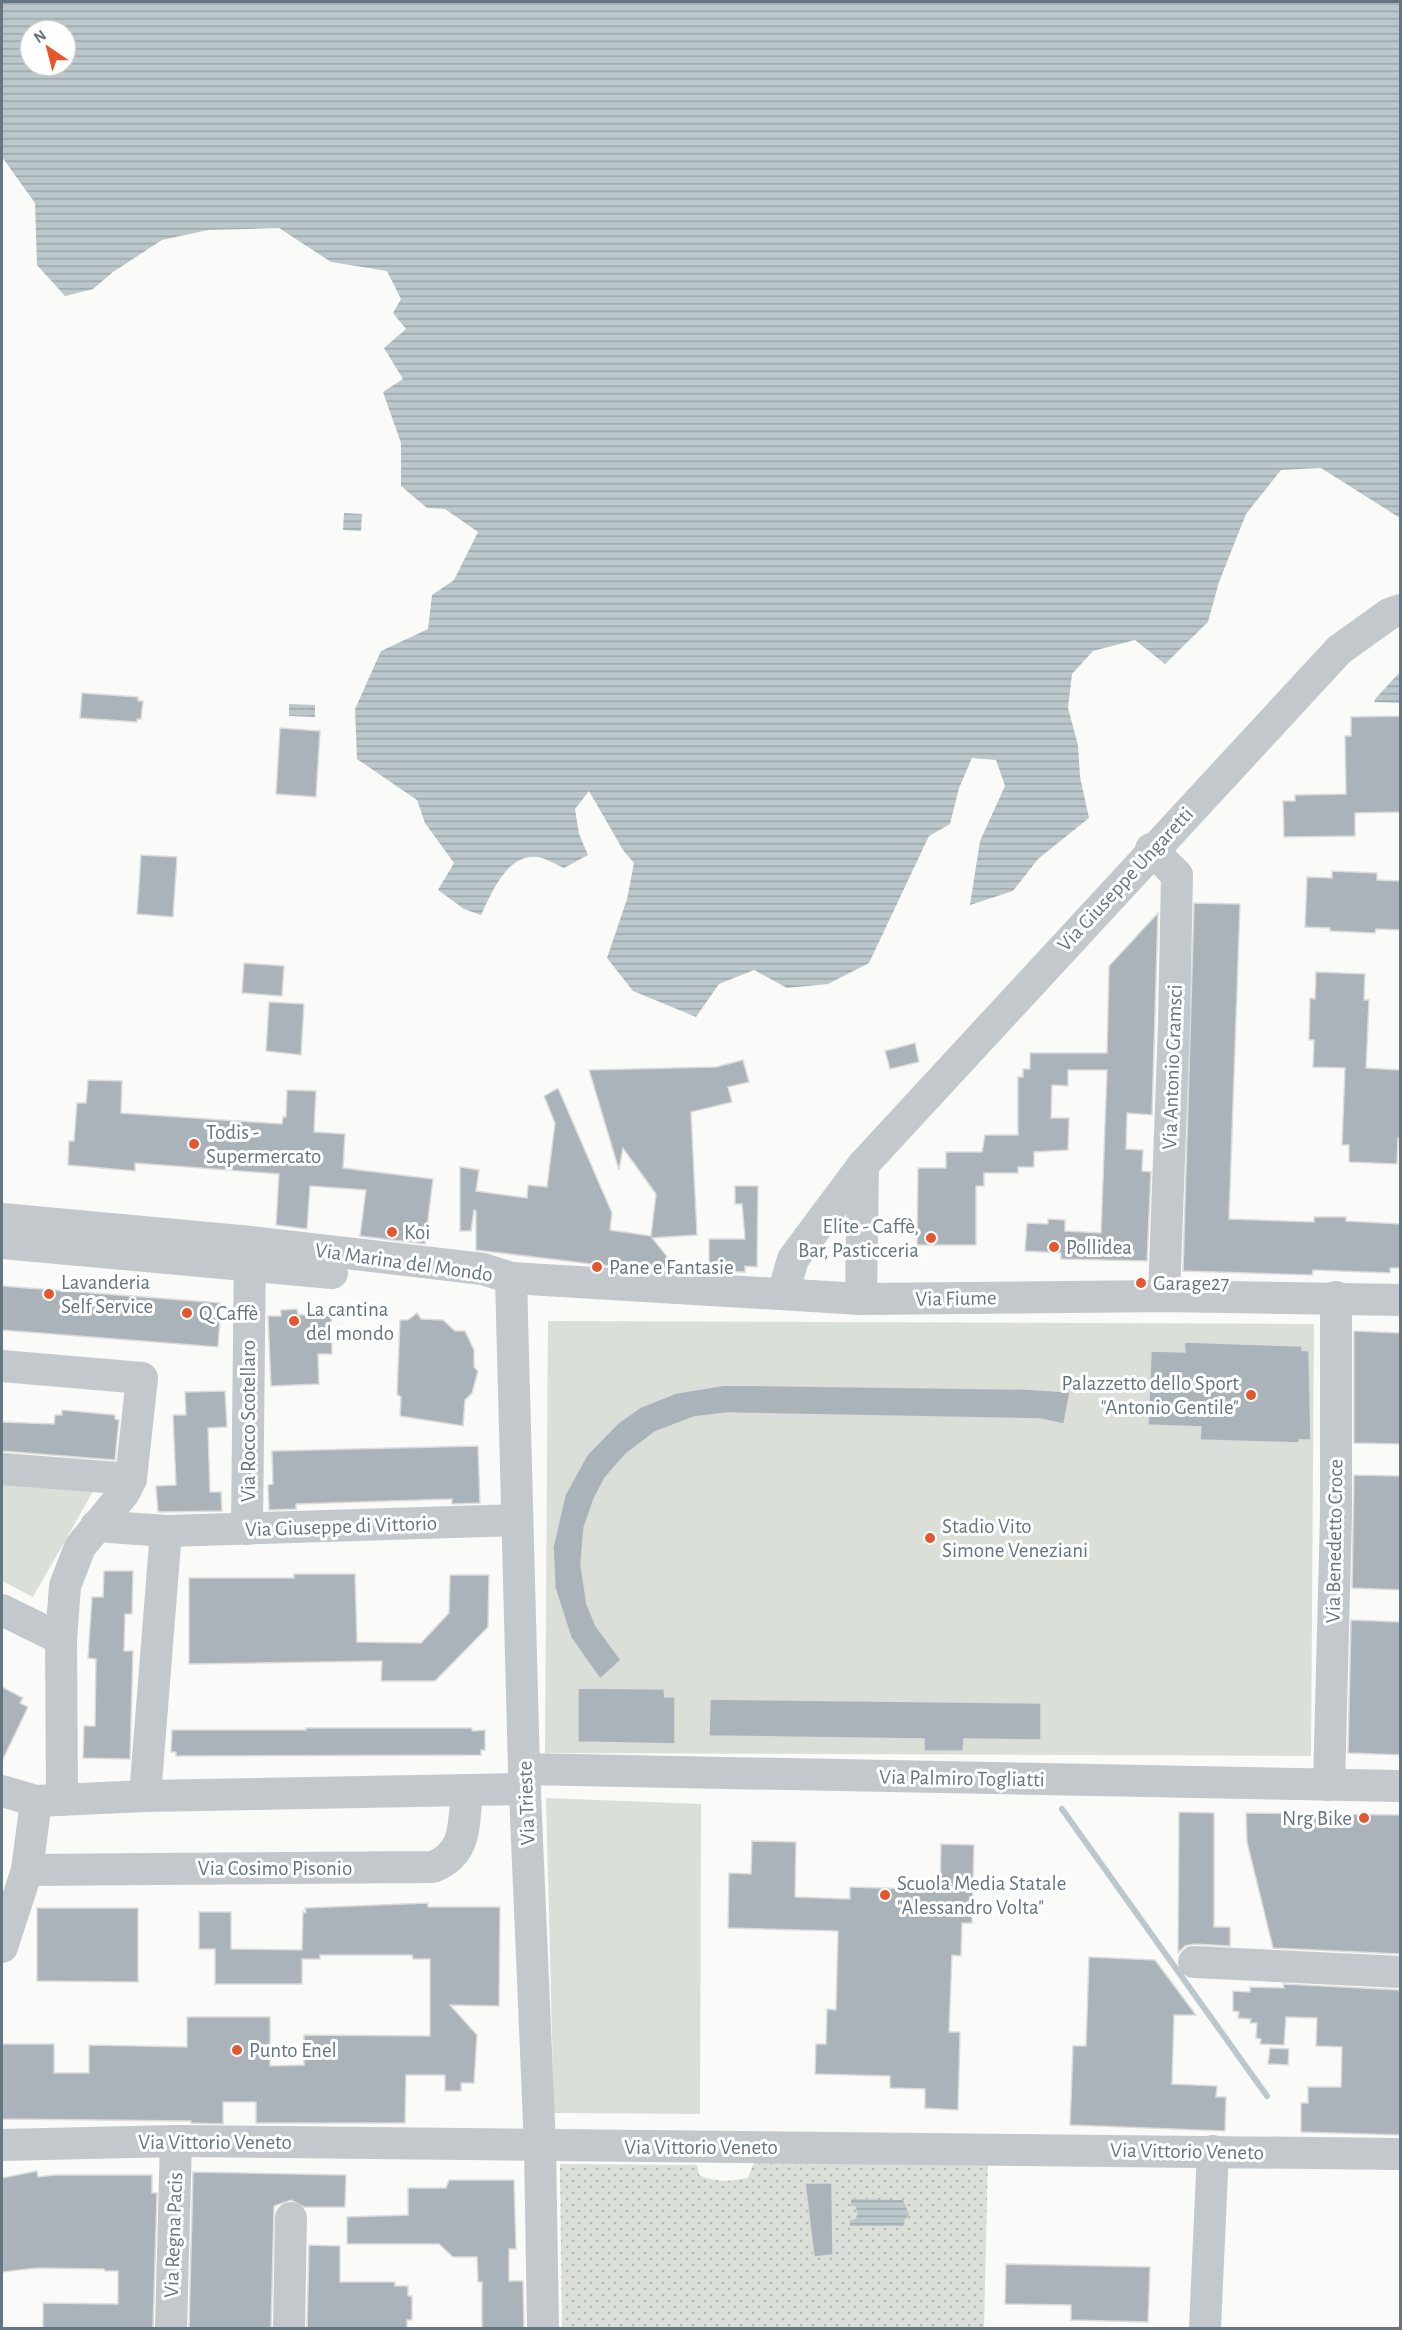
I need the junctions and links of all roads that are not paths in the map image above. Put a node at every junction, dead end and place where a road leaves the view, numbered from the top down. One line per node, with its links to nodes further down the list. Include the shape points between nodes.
1 (1401, 610): 2 (street, Via Giuseppe Ungaretti, via 1389,614 1339,650)
2 (1151, 849): 3 (street, Via Giuseppe Ungaretti); 9 (street, Via Antonio Gramsci, via 1177,875)
3 (862, 1165): 8 (street, Via Giuseppe Ungaretti, via 793,1259); 11 (street)
4 (2, 1220): 6 (street, Via Marina del Mondo)
5 (2, 1243): 6 (street, Via Marina del Mondo)
6 (250, 1254): 7 (street, Via Marina del Mondo, via 483,1269); 18 (street, Via Rocco Scotellaro)
7 (511, 1278): 8 (street, Via Fiume); 16 (street, Via Trieste)
8 (783, 1294): 11 (street, Via Fiume)
9 (1164, 1296): 10 (street, Via Fiume); 11 (street, Via Fiume)
10 (1336, 1297): 12 (street, Via Fiume); 23 (street, Via Benedetto Croce, via 1336,1515)
11 (861, 1299)
12 (1401, 1300)
13 (2, 1366): 15 (street, via 142,1378)
14 (2, 1469): 15 (street)
15 (131, 1479): 17 (street, via 124,1494)
16 (516, 1520): 18 (street, Via Giuseppe di Vittorio); 22 (street, Via Trieste)
17 (96, 1526): 19 (street, Via Giuseppe di Vittorio); 21 (street, via 76,1555 65,1586)
18 (247, 1529): 19 (street, Via Giuseppe di Vittorio)
19 (165, 1531): 27 (street)
20 (2, 1610): 21 (street)
21 (62, 1639): 28 (street)
22 (524, 1779): 23 (street, Via Palmiro Togliatti); 26 (street); 35 (street, Via Trieste)
23 (1329, 1785): 24 (street, Via Palmiro Togliatti)
24 (1401, 1786)
25 (2, 1791): 28 (street)
26 (467, 1791): 27 (street); 29 (street, Via Cosimo Pisonio, via 460,1844 445,1862 433,1867)
27 (145, 1796): 28 (street)
28 (49, 1801): 29 (street)
29 (27, 1870): 30 (street)
30 (2, 1947)
31 (1194, 1962): 32 (street)
32 (1401, 1972)
33 (176, 2141): 34 (street, Via Vittorio Veneto); 35 (street, Via Vittorio Veneto); 39 (street, Via Regna Pacis)
34 (2, 2145)
35 (540, 2146): 36 (street, Via Vittorio Veneto); 41 (street, Via Trieste)
36 (1214, 2151): 37 (street, Via Vittorio Veneto); 42 (street)
37 (1401, 2154)
38 (291, 2218): 40 (street)
39 (171, 2328)
40 (289, 2328)
41 (543, 2328)
42 (1205, 2328)

